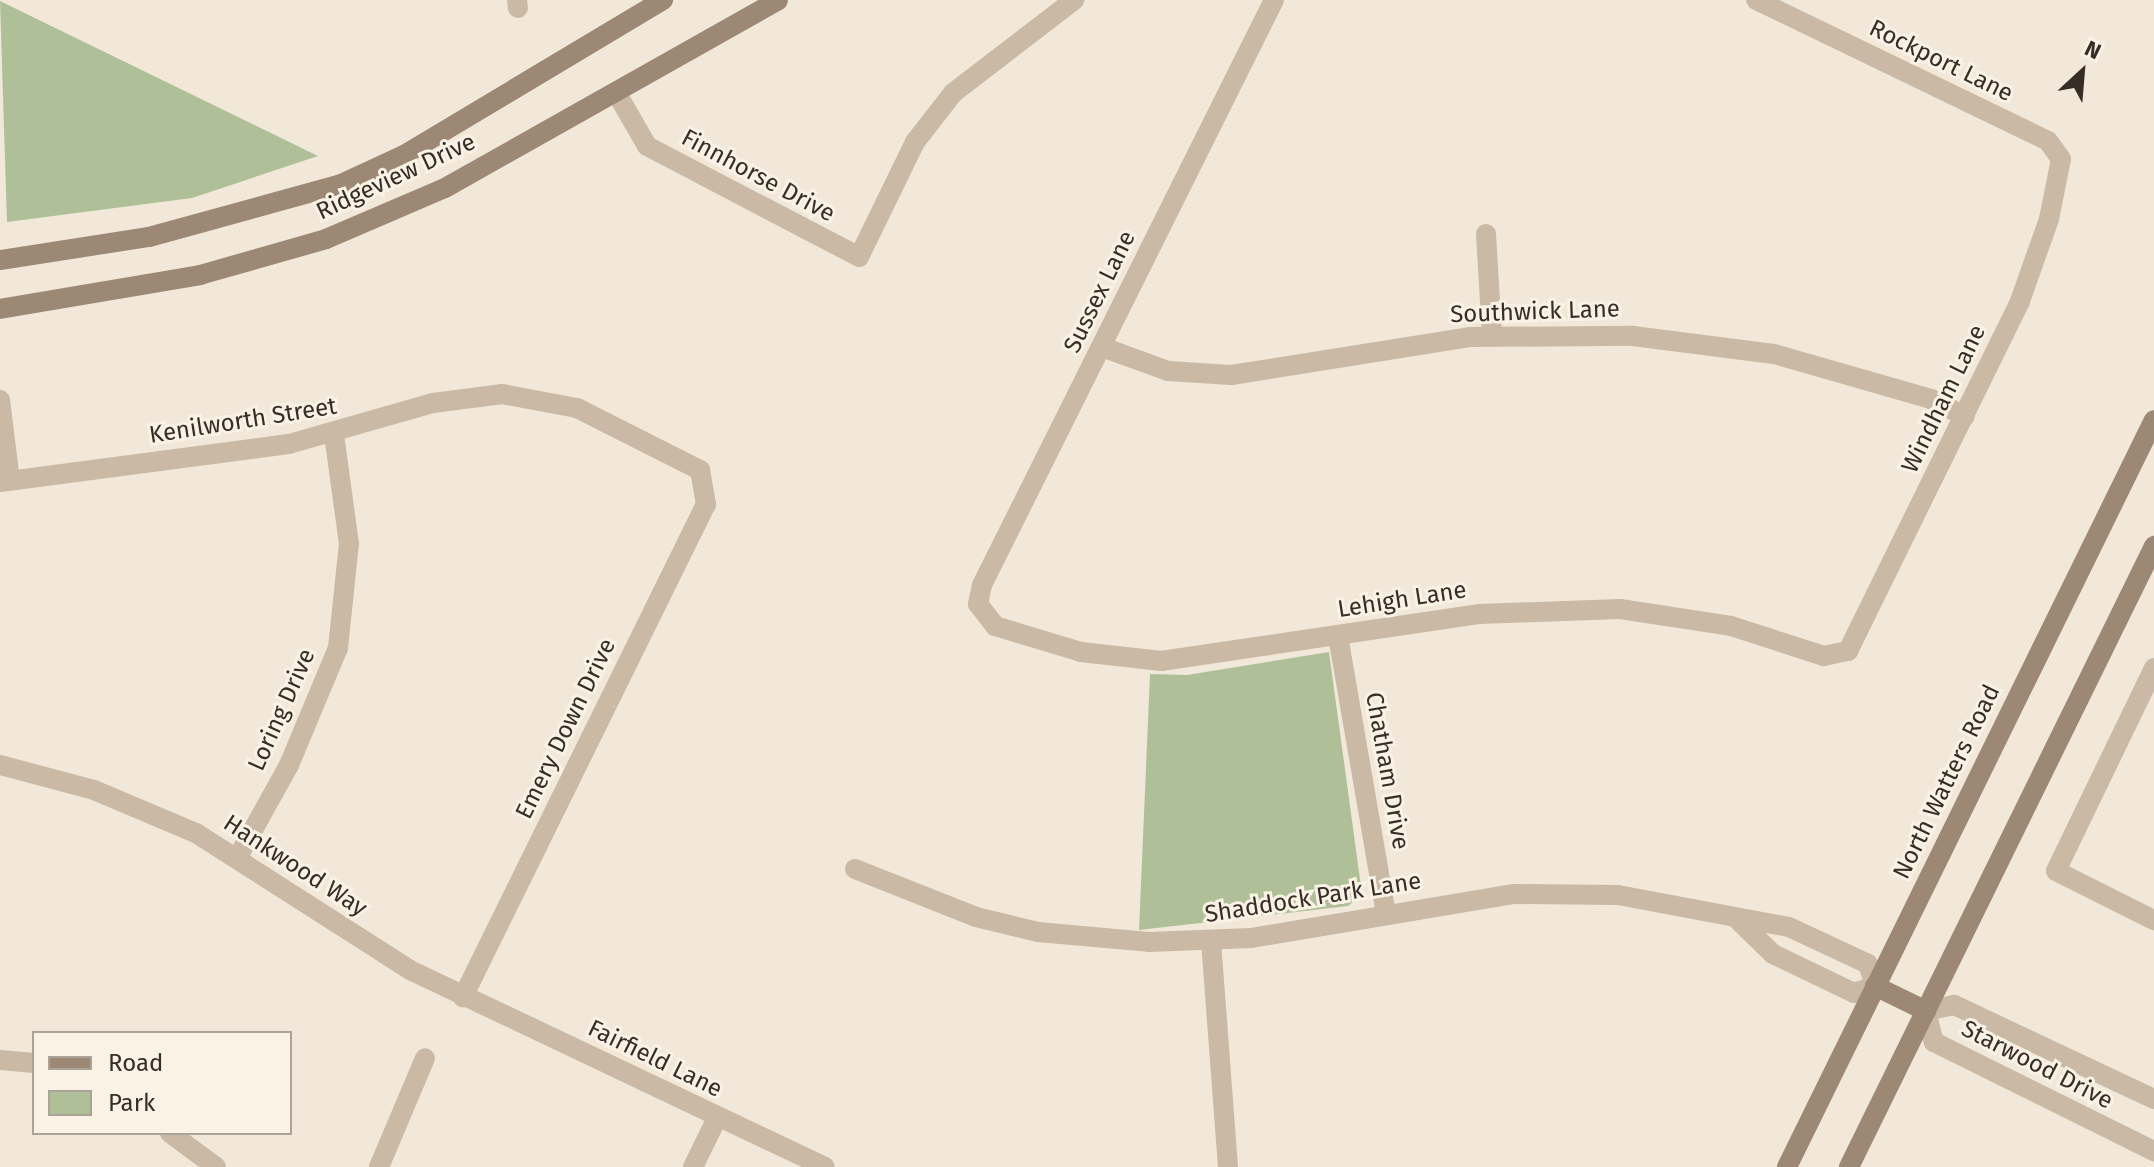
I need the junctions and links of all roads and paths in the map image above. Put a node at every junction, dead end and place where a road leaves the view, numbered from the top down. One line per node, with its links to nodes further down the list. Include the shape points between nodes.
1 (663, 0): 9 (main road, Ridgeview Drive, via 404,155 341,184 149,237)
2 (778, 0): 6 (main road, Ridgeview Drive)
3 (1074, 0): 6 (street, Finnhorse Drive, via 953,93 915,142 859,257 647,146)
4 (1274, 0): 12 (street, Sussex Lane)
5 (1756, 0): 7 (street, Rockport Lane)
6 (616, 92): 10 (main road, Ridgeview Drive, via 445,188 326,239 200,275)
7 (2057, 151): 14 (street, Windham Lane, via 2062,170 2039,252)
8 (1486, 234): 11 (street)
9 (0, 260)
10 (0, 309)
11 (1492, 335): 12 (street, Southwick Lane, via 1231,375 1168,371); 14 (street, Southwick Lane, via 1568,333 1714,344 1843,372)
12 (1102, 347): 20 (street, Sussex Lane, via 982,585)
13 (0, 400): 17 (street)
14 (1965, 416): 22 (street, Windham Lane, via 1853,645)
15 (2154, 420): 31 (main road, North Watters Road)
16 (334, 435): 17 (street, Kenilworth Street); 18 (street, Kenilworth Street, via 450,399 528,396 577,408 692,464); 25 (street, Loring Drive, via 349,544 338,648 289,765)
17 (5, 481)
18 (706, 481): 32 (street, Emery Down Drive, via 706,504)
19 (2154, 546): 33 (main road)
20 (980, 609): 21 (street, Lehigh Lane, via 995,626 1125,659 1196,659)
21 (1338, 636): 22 (street, Lehigh Lane, via 1520,610 1620,609 1731,626); 27 (street, Chatham Drive)
22 (1840, 656)
23 (2154, 668): 28 (street, via 2056,871)
24 (0, 765): 25 (street, Hankwood Way, via 94,790)
25 (239, 855): 32 (street, Hankwood Way, via 377,952)
26 (855, 869): 30 (street, Shaddock Park Lane, via 926,900 1038,932)
27 (1386, 914): 29 (street, Shaddock Park Lane, via 1514,894 1590,892); 30 (street, Shaddock Park Lane)
28 (2154, 920)
29 (1739, 921): 31 (street, via 1773,954 1854,993); 31 (street, Shaddock Park Lane, via 1789,927 1868,964)
30 (1211, 941): 45 (street)
31 (1875, 986): 33 (main road); 46 (main road, North Watters Road)
32 (463, 997): 38 (street, Fairfield Lane)
33 (1926, 1011): 37 (street, Starwood Drive, via 1954,1005); 40 (street, Starwood Drive, via 1934,1042); 47 (main road)
34 (425, 1058): 42 (street)
35 (0, 1060): 36 (street)
36 (32, 1063)
37 (2154, 1099)
38 (717, 1118): 43 (street); 44 (street, Fairfield Lane)
39 (173, 1135): 41 (street)
40 (2154, 1151)
41 (216, 1167)
42 (379, 1167)
43 (693, 1167)
44 (825, 1167)
45 (1228, 1167)
46 (1787, 1167)
47 (1849, 1167)

